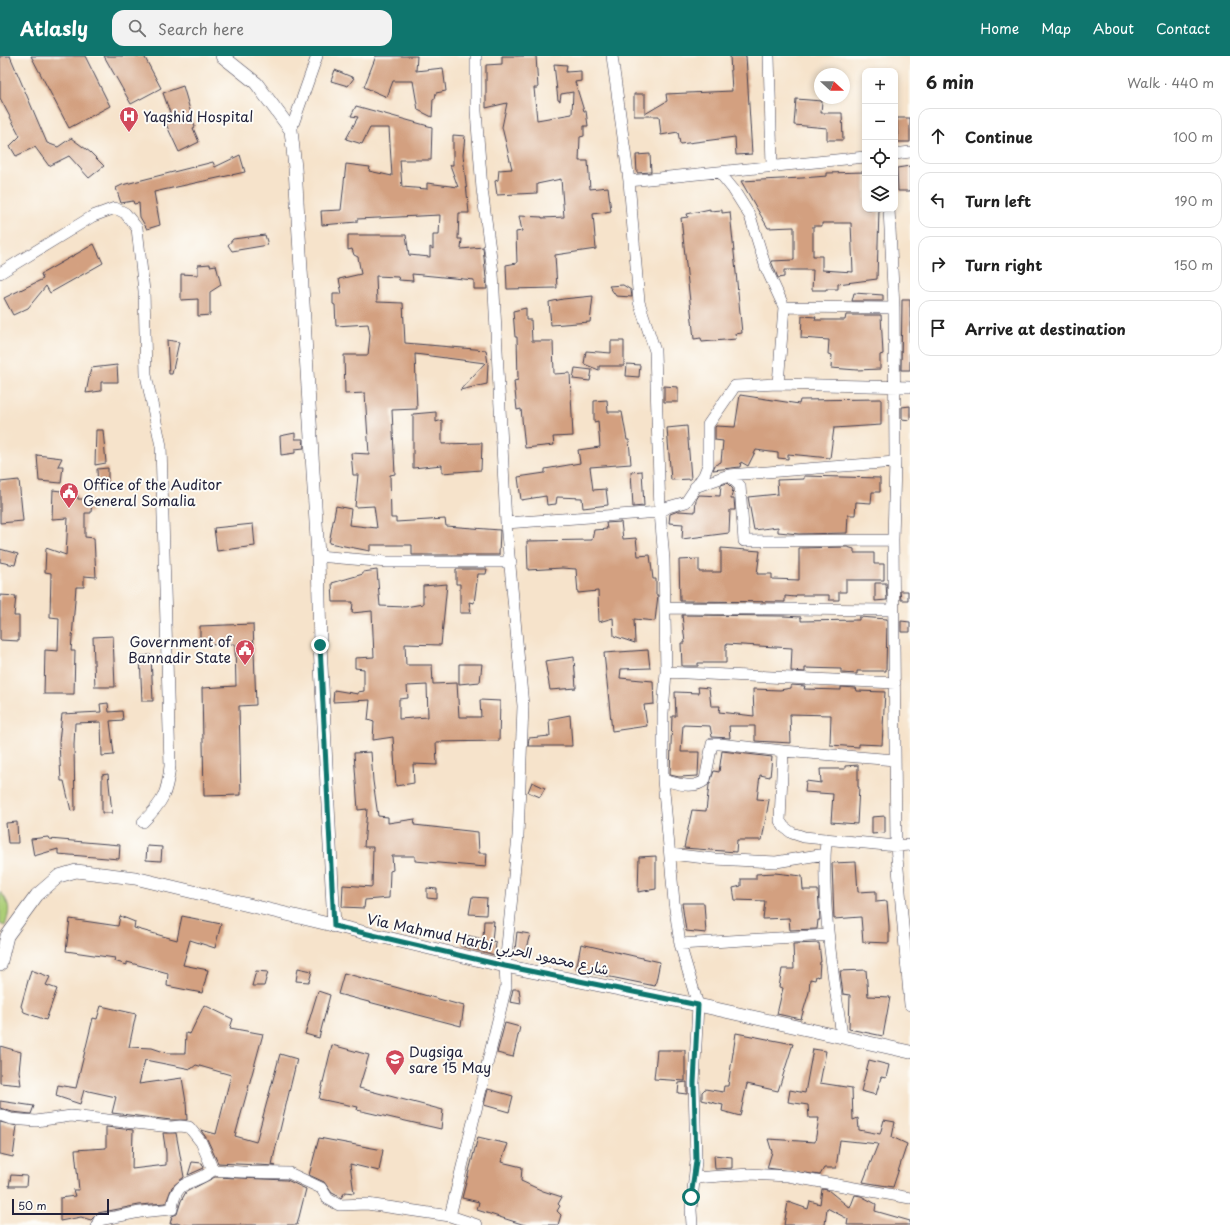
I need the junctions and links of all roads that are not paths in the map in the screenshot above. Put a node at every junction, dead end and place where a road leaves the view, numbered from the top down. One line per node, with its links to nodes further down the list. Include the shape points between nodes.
1 (222, 56): 6 (street, via 256,83)
2 (317, 56): 6 (street)
3 (476, 56): 24 (street, via 476,111 482,189 493,273)
4 (612, 56): 12 (street)
5 (768, 56): 10 (street)
6 (291, 130): 26 (street)
7 (910, 152): 8 (street)
8 (898, 154)
9 (862, 158): 10 (street)
10 (772, 166): 11 (street)
11 (720, 173): 12 (street); 15 (street, via 750,216 766,268)
12 (629, 181): 23 (street, via 639,302 655,351)
13 (889, 212): 16 (street)
14 (0, 273): 35 (street, via 93,216 114,208 125,213 137,228 144,291 146,375 162,446 170,766 164,798)
15 (784, 307): 16 (street); 17 (street)
16 (894, 308): 18 (street)
17 (778, 384): 18 (street); 22 (street, via 735,386 708,425 708,465)
18 (894, 387): 19 (street); 20 (street)
19 (910, 387)
20 (895, 462): 21 (street); 25 (street)
21 (729, 475): 22 (street); 25 (street, via 740,486 744,541)
22 (695, 487): 23 (street, via 686,502)
23 (660, 512): 24 (street); 28 (street)
24 (506, 523): 27 (street)
25 (892, 540): 29 (street)
26 (318, 556): 27 (street, via 387,562); 41 (street)
27 (511, 562): 46 (street, via 523,706 518,836)
28 (665, 608): 29 (street); 30 (street)
29 (893, 610): 31 (street)
30 (666, 672): 31 (street); 34 (street)
31 (895, 683): 33 (street)
32 (783, 751): 33 (street); 34 (street, via 712,744 705,780 701,783 693,786); 36 (street, via 780,821 792,833)
33 (895, 760): 38 (street)
34 (663, 780): 39 (street)
35 (143, 822)
36 (826, 839): 38 (street); 40 (street)
37 (910, 845): 38 (street)
38 (896, 846): 48 (street)
39 (670, 854): 40 (street, via 714,860 776,862); 44 (street)
40 (825, 854): 43 (street)
41 (334, 926): 42 (street, Via Mahmud Harbi شارع محمود الحربي, via 135,878 76,871 59,876 37,895); 46 (street, Via Mahmud Harbi شارع محمود الحربي)
42 (3, 934): 45 (street)
43 (828, 935): 44 (street); 49 (street)
44 (680, 944): 47 (street)
45 (0, 965)
46 (505, 966): 47 (street, Via Mahmud Harbi شارع محمود الحربي); 55 (street, via 506,988)
47 (698, 1005): 49 (street, Via Mahmud Harbi شارع محمود الحربي); 53 (street, via 694,1083)
48 (910, 1005)
49 (842, 1036): 50 (street, Via Mahmud Harbi شارع محمود الحربي)
50 (910, 1052)
51 (0, 1115): 52 (street, via 11,1119 36,1121 71,1116 171,1128 189,1127 201,1142)
52 (213, 1170): 55 (street, via 289,1173 321,1188 328,1199 339,1204 367,1204); 56 (street, via 182,1186 174,1196 172,1209 124,1214 99,1220)
53 (694, 1178): 54 (street, via 749,1174 788,1176); 58 (street)
54 (910, 1198)
55 (450, 1216): 57 (street)
56 (97, 1225)
57 (477, 1225)
58 (692, 1225)

